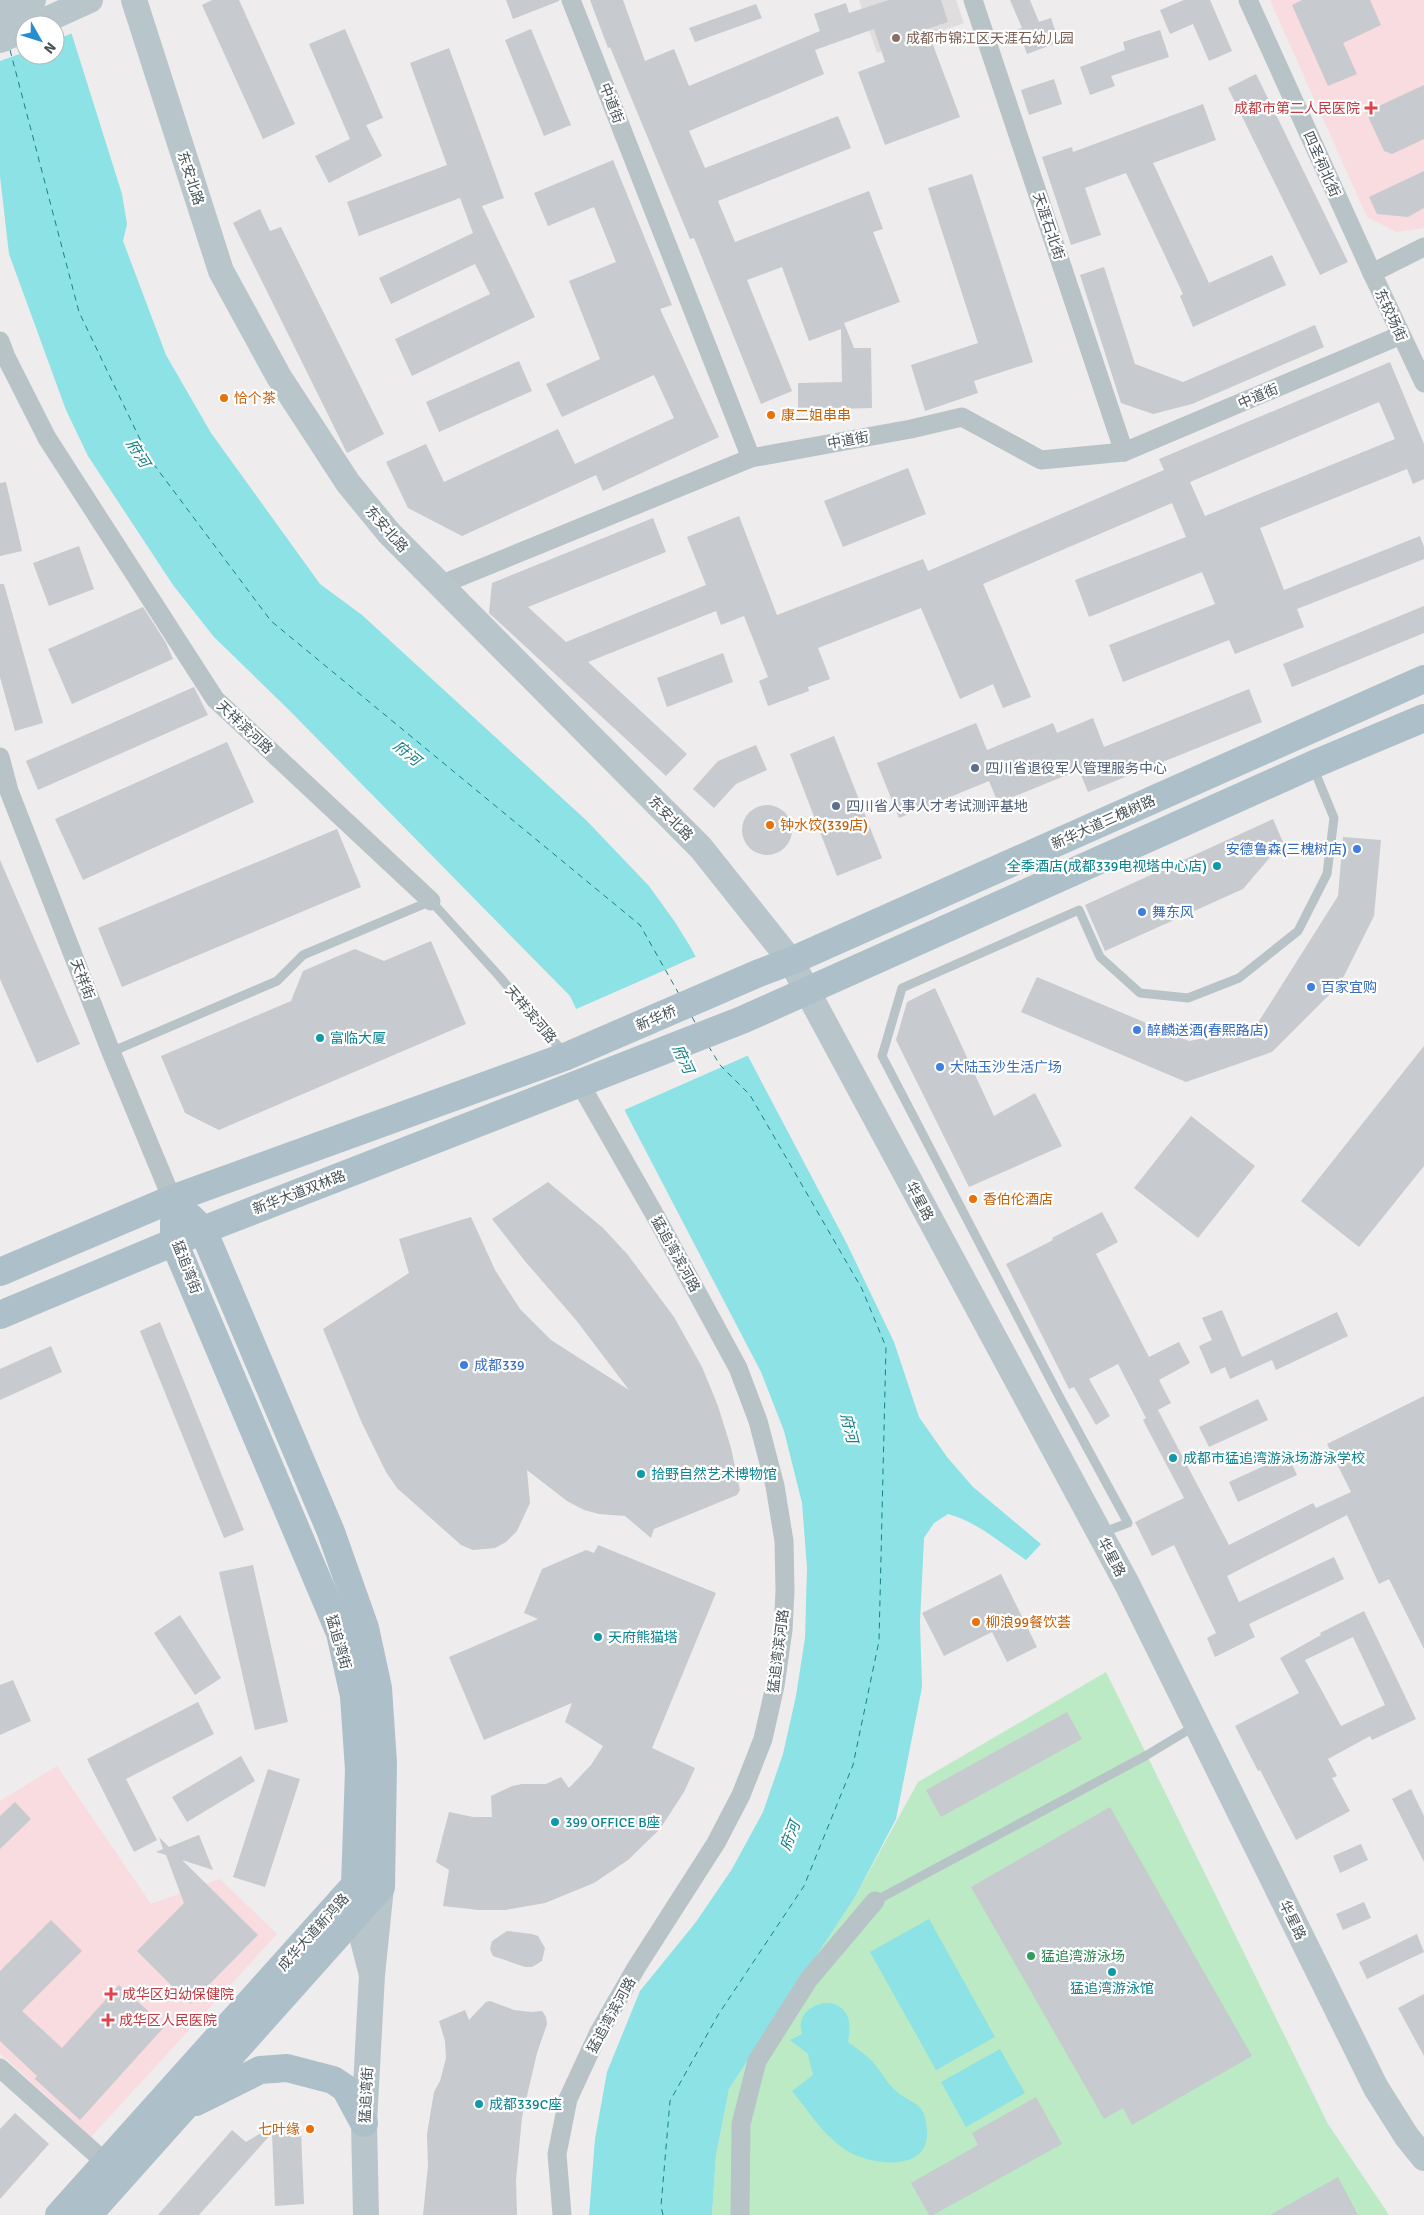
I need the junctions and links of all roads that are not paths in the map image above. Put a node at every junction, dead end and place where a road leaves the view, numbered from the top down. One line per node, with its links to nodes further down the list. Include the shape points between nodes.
1 (33, 0): 7 (street)
2 (134, 0): 18 (street, 东安北路, via 221,270 279,377 348,482 388,533)
3 (571, 0): 17 (street, 中道街)
4 (973, 0): 16 (street, 天涯石北街)
5 (1248, 0): 12 (street, 四圣祠北街)
6 (81, 5): 8 (street)
7 (0, 12)
8 (58, 15)
9 (15, 33): 10 (street)
10 (0, 40)
11 (1424, 247): 12 (street)
12 (1372, 273): 13 (street, 东较场街)
13 (1401, 335): 15 (street, 东较场街); 16 (street, 中道街)
14 (0, 341): 24 (street, 天祥滨河路, via 47,438 215,699)
15 (1424, 383)
16 (1124, 452): 17 (street, 中道街, via 1041,460 962,417)
17 (751, 458): 18 (street)
18 (440, 585): 25 (street, 东安北路, via 701,848)
19 (1424, 679): 25 (main road, 新华大道三槐树路)
20 (1424, 718): 22 (main road)
21 (0, 757): 23 (street, 天祥街)
22 (1312, 765): 27 (main road); 36 (lane, via 1334,818 1327,874 1298,930 1239,978 1188,998 1140,993 1100,957 1079,910 902,988 882,1056 1128,1523)
23 (4, 793): 28 (street, 天祥街)
24 (431, 901): 28 (lane, via 303,955 277,981); 29 (lane, 天祥滨河路, via 499,976)
25 (791, 961): 26 (main road, 新华大道三槐树路); 27 (street, 华星路)
26 (728, 988): 29 (main road, 新华桥)
27 (808, 992): 30 (main road); 36 (street, 华星路)
28 (111, 1052): 31 (street, 天祥街)
29 (575, 1052): 31 (main road)
30 (590, 1079): 32 (main road, 新华大道双林路); 50 (street, 猛追湾滨河路, via 656,1217 738,1368 758,1421 774,1486 784,1541 784,1591 783,1630 775,1686 763,1739 741,1796 716,1843 599,2032 568,2099 557,2154)
31 (172, 1199): 32 (main road, 猛追湾街); 33 (main road, 猛追湾街); 34 (main road)
32 (203, 1230): 33 (main road, 新华大道双林路); 38 (main road, 猛追湾街, via 331,1532 365,1628 378,1688 383,1763)
33 (174, 1242): 35 (main road, 新华大道双林路); 38 (main road, 猛追湾街, via 340,1633 354,1696)
34 (0, 1272)
35 (0, 1315)
36 (1100, 1533): 37 (street, 华星路)
37 (1196, 1725): 39 (lane, via 1147,1755); 45 (street, 华星路, via 1376,2088)
38 (368, 1886): 40 (main road, 成华大道新鸿路); 41 (street, 猛追湾街); 46 (main road, 成华大道新鸿路)
39 (875, 1901): 51 (street, via 809,1980 757,2061 741,2124)
40 (356, 1913): 41 (street, 猛追湾街); 43 (main road, 成华大道新鸿路)
41 (372, 1975): 44 (street, 猛追湾街)
42 (0, 2068): 46 (street)
43 (183, 2108): 44 (main road, via 260,2070 287,2068 333,2080 345,2088); 48 (main road, 成华大道新鸿路)
44 (364, 2123): 49 (street, 猛追湾街)
45 (1424, 2158)
46 (106, 2163): 47 (main road, 成华大道新鸿路)
47 (60, 2215)
48 (88, 2215)
49 (366, 2215)
50 (562, 2215)
51 (740, 2215)

